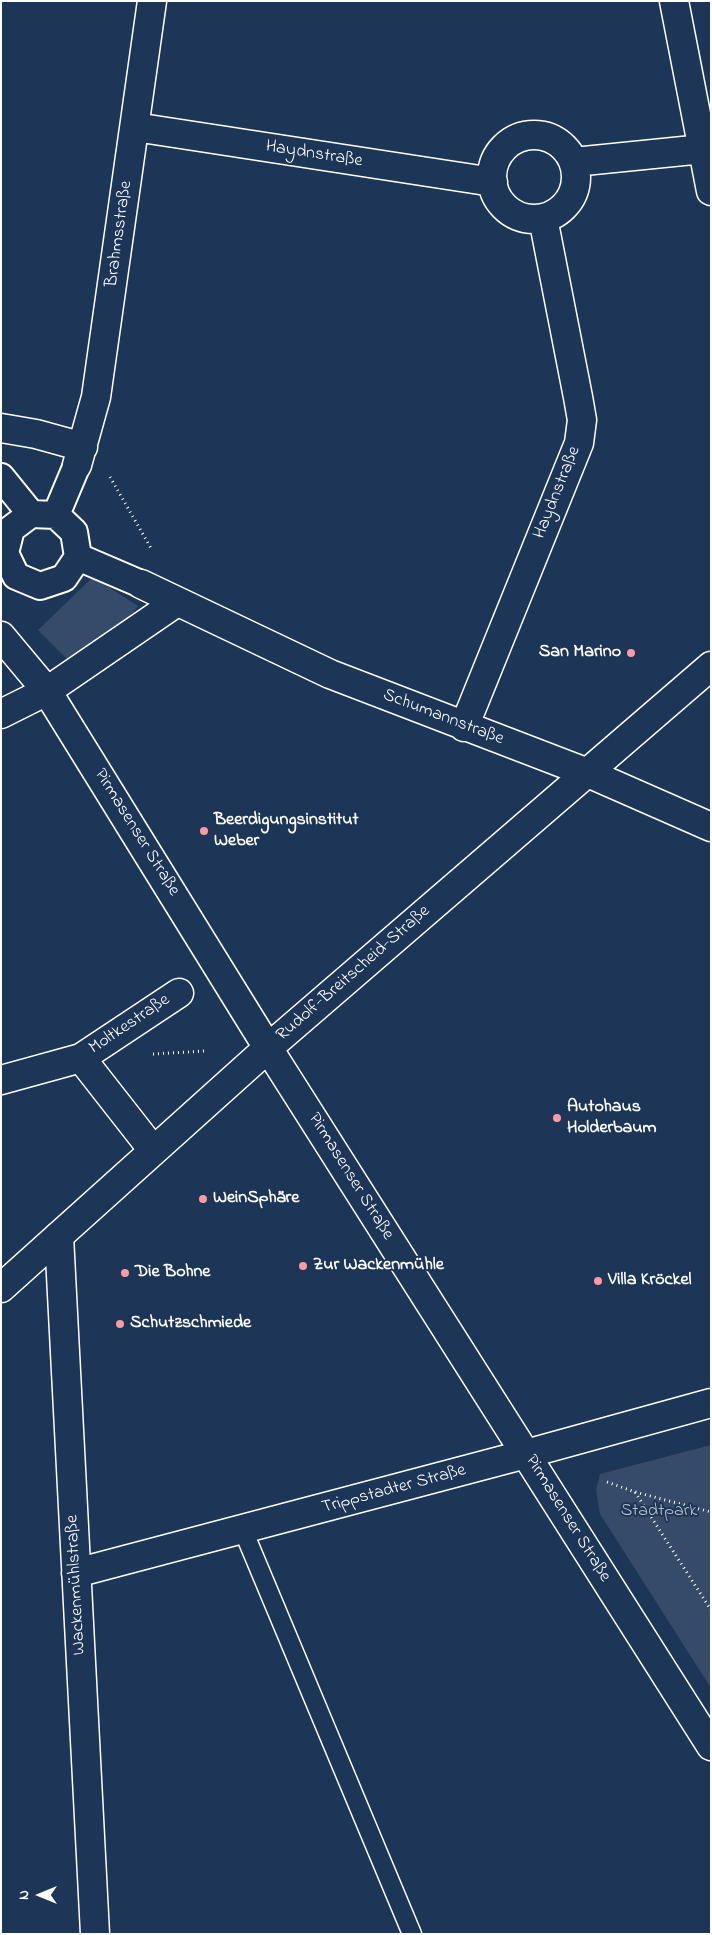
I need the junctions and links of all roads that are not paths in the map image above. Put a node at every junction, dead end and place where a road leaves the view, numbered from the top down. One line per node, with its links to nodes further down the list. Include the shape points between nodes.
1 (152, 1): 3 (street, Brahmsstraße)
2 (674, 1): 4 (street)
3 (135, 127): 6 (street, Haydnstraße); 10 (street, Brahmsstraße, via 96,397)
4 (703, 149): 5 (street); 7 (street)
5 (574, 162): 6 (street, via 562,146 549,138 526,136 513,141 500,154 493,167); 8 (street, via 576,182 569,201 558,212)
6 (493, 182): 8 (street, via 504,207 516,216)
7 (711, 191)
8 (542, 218): 21 (street, Haydnstraße, via 582,420 579,443)
9 (1, 428): 10 (street, via 36,434)
10 (80, 456): 12 (street)
11 (1, 477): 12 (street)
12 (44, 514): 13 (street, via 74,532); 14 (street, via 11,529 5,553)
13 (78, 557): 14 (street, via 64,578 40,586); 15 (street)
14 (9, 584)
15 (141, 584): 16 (street, Schumannstraße)
16 (178, 602): 19 (street); 21 (street, Schumannstraße, via 330,674)
17 (1, 636): 19 (street, Pirmasenser Straße)
18 (711, 666): 22 (street, Rudolf-Breitscheid-Straße)
19 (47, 691): 20 (street); 25 (street, Pirmasenser Straße)
20 (1, 714)
21 (464, 727): 22 (street, Schumannstraße)
22 (588, 773): 23 (street, Schumannstraße); 25 (street, Rudolf-Breitscheid-Straße)
23 (711, 827)
24 (179, 993): 26 (street, Moltkestraße)
25 (268, 1048): 28 (street, Rudolf-Breitscheid-Straße); 32 (street, Pirmasenser Straße)
26 (81, 1058): 27 (street, Moltkestraße); 28 (street, Moltkestraße)
27 (1, 1080)
28 (152, 1150): 29 (street, Rudolf-Breitscheid-Straße)
29 (59, 1236): 30 (street, Rudolf-Breitscheid-Straße); 34 (street, Wackenmühlstraße)
30 (1, 1288)
31 (711, 1403): 32 (street, Trippstadter Straße)
32 (526, 1454): 33 (street, Trippstadter Straße); 35 (street, Pirmasenser Straße)
33 (244, 1530): 34 (street, Trippstadter Straße); 37 (lane)
34 (76, 1573): 36 (street, Wackenmühlstraße)
35 (711, 1746)
36 (95, 1934)
37 (412, 1934)

